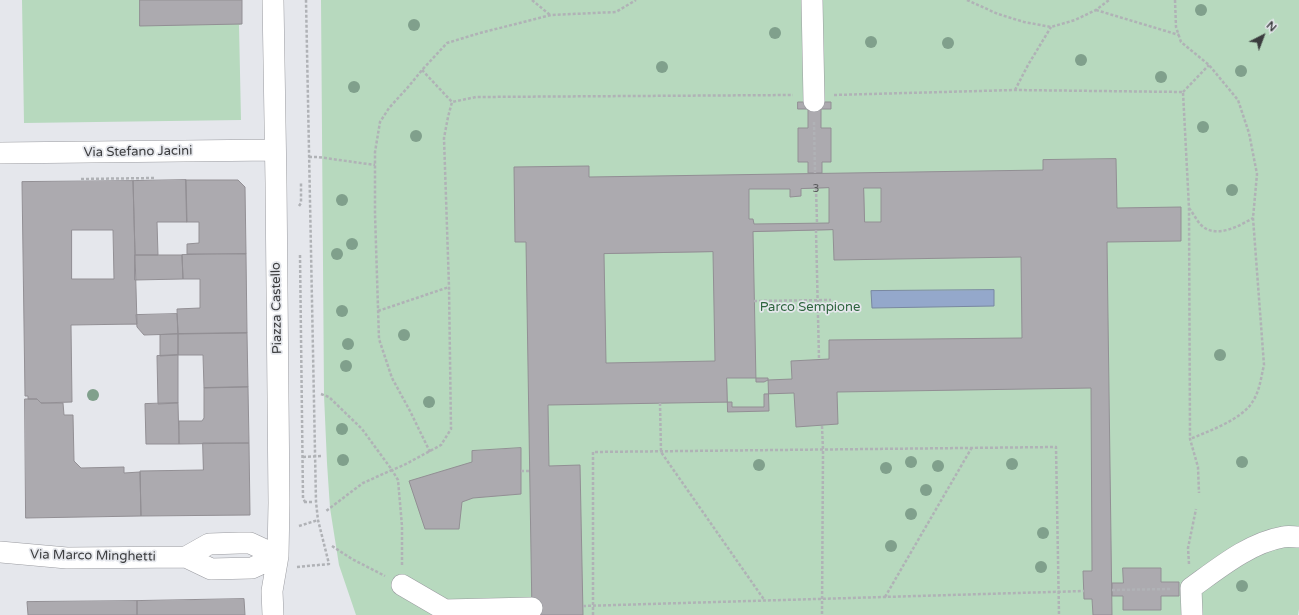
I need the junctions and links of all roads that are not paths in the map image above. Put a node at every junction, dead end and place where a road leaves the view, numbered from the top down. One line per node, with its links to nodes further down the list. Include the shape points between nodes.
1 (272, 0): 4 (street, Piazza Castello)
2 (812, 0): 3 (street)
3 (814, 98)
4 (275, 150): 5 (street, Via Stefano Jacini); 8 (street, Piazza Castello)
5 (0, 153)
6 (1299, 537): 14 (street, via 1285,536 1260,544 1181,588)
7 (0, 552): 8 (street, Via Marco Minghetti, via 67,558 186,557 209,544 250,543)
8 (279, 562): 12 (street, Piazza Castello, via 272,591); 13 (street)
9 (402, 585): 11 (street)
10 (532, 608): 11 (street)
11 (445, 613)
12 (273, 615)
13 (284, 615)
14 (1192, 615)

